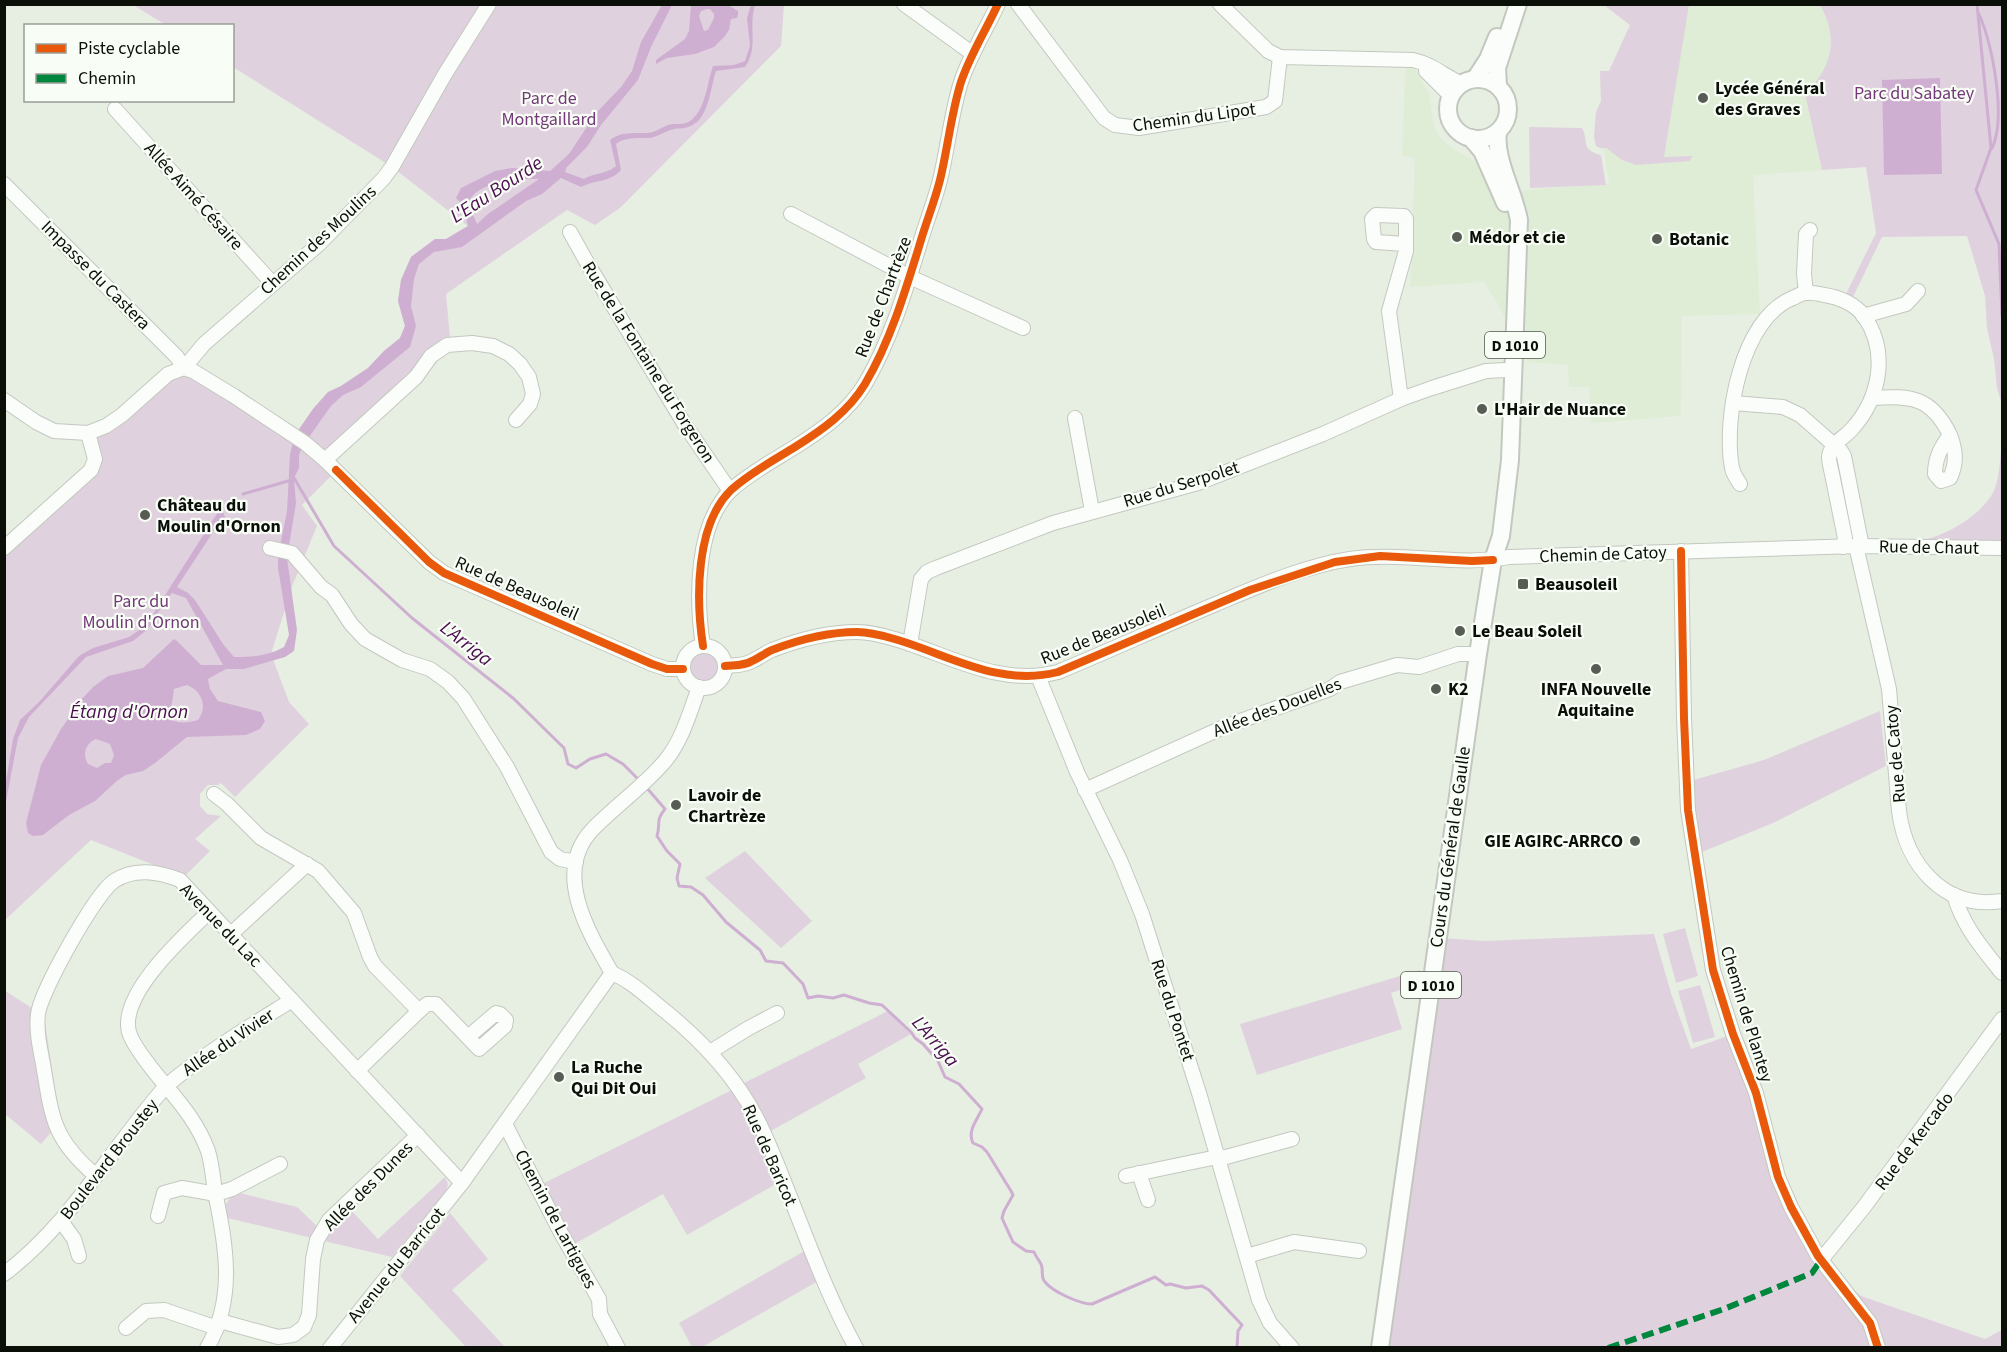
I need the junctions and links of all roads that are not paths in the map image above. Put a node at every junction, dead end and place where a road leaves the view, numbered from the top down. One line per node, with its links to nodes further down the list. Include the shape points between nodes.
1 (489, 4): 21 (street, Chemin des Moulins, via 383,179 320,244)
2 (904, 4): 8 (street)
3 (998, 4): 8 (street, Rue de Chartrèze)
4 (1018, 4): 9 (street, Chemin du Lipot, via 1104,118 1115,125 1139,128 1266,107 1275,101)
5 (1220, 4): 9 (street, via 1268,51)
6 (1509, 4): 10 (main road, via 1488,58)
7 (1518, 4): 11 (main road, via 1497,68)
8 (973, 54): 20 (street, Rue de Chartrèze, via 962,80 940,179)
9 (1280, 57): 10 (street, via 1413,60 1426,63)
10 (1463, 86): 11 (main road, via 1483,79); 14 (main road, via 1448,113 1462,135)
11 (1498, 86): 13 (main road, via 1506,98 1508,112)
12 (115, 110): 21 (street, Allée Aimé Césaire)
13 (1498, 132): 14 (main road, via 1490,137); 26 (main road, Cours du Général de Gaulle / D 1010, via 1497,147 1519,220)
14 (1471, 138): 26 (main road, Cours du Général de Gaulle / D 1010, via 1482,151 1510,221)
15 (4, 184): 27 (street, Impasse du Castera)
16 (791, 214): 20 (street)
17 (1810, 230): 23 (street, via 1806,234)
18 (570, 232): 39 (street, Rue de la Fontaine du Forgeron, via 685,425)
19 (1406, 244): 29 (street, via 1389,311)
20 (910, 277): 25 (street); 39 (street, Rue de Chartrèze, via 865,384 847,408)
21 (273, 284): 27 (street, Chemin des Moulins, via 204,344)
22 (1918, 291): 24 (street, via 1906,304)
23 (1806, 293): 24 (street, via 1832,296 1850,304); 31 (street, via 1785,301 1767,317 1738,377)
24 (1863, 316): 28 (street, via 1877,344 1878,380)
25 (1018, 322)
26 (1510, 363): 29 (street, Rue du Serpolet); 46 (main road, Cours du Général de Gaulle / D 1010, via 1492,546); 46 (main road, Cours du Général de Gaulle / D 1010, via 1510,460 1501,536)
27 (184, 368): 34 (street, via 168,374 106,426); 37 (street, Rue de Beausoleil, via 305,443)
28 (1873, 398): 35 (street, via 1912,398 1931,409); 36 (street, via 1854,427)
29 (1401, 399): 40 (street, Rue du Serpolet, via 1323,435 1198,483)
30 (4, 400): 34 (street, via 54,431)
31 (1733, 403): 36 (street, via 1783,407 1800,415); 38 (street, via 1729,428 1732,470)
32 (516, 420): 37 (street, via 533,394 529,377 520,364 493,346 447,345 436,351 416,377)
33 (1073, 424): 40 (street)
34 (88, 433): 42 (street, via 95,459 91,470)
35 (1950, 435)
36 (1834, 445): 41 (street, Rue de Catoy, via 1844,456)
37 (325, 460): 51 (street, Rue de Beausoleil, via 444,573 659,667)
38 (1740, 484)
39 (730, 491): 48 (street, Rue de Chartrèze, via 705,538 700,584)
40 (1092, 511): 47 (street, Rue du Serpolet, via 927,572 919,586)
41 (1854, 547): 44 (street, Rue de Chaut); 45 (street, Chemin de Catoy); 58 (street, Rue de Catoy, via 1889,689 1901,828 1916,863)
42 (4, 548)
43 (270, 548): 56 (street, via 292,553 332,595 365,639 402,660 430,669 448,682 463,698 507,766 551,852 560,859)
44 (2002, 548)
45 (1681, 551): 46 (street, Chemin de Catoy); 86 (street, Chemin de Plantey, via 1688,810 1713,970 1756,1093 1778,1177)
46 (1494, 560): 49 (main road, Cours du Général de Gaulle / D 1010); 52 (street, Rue de Beausoleil, via 1380,556 1335,562 1250,590 1068,668)
47 (910, 644): 50 (street, Rue de Beausoleil, via 868,633 836,633 770,650 745,664); 52 (street, Rue de Beausoleil, via 986,672)
48 (703, 646): 50 (street, via 716,649); 51 (street, via 688,654)
49 (1478, 654): 54 (street, Allée des Douelles, via 1458,654 1419,667 1397,665 1340,682 1176,747); 95 (main road, Cours du Général de Gaulle / D 1010)
50 (725, 666): 53 (street, via 721,679 710,687)
51 (683, 669): 53 (street, via 689,681)
52 (1038, 676): 54 (street, Rue du Pontet)
53 (699, 687): 56 (street, via 670,754 591,831)
54 (1085, 790): 75 (street, Rue du Pontet, via 1134,892)
55 (214, 794): 57 (street, via 261,838)
56 (576, 862): 62 (street, via 575,890 580,910)
57 (307, 864): 61 (street); 65 (street, via 349,905 375,966)
58 (1954, 895): 59 (street, Rue de Catoy, via 1983,903); 63 (street, via 1966,926)
59 (2002, 901)
60 (210, 912): 61 (street, Avenue du Lac); 71 (street, via 164,957 131,1009 129,1033); 77 (street, Avenue du Lac, via 180,880 161,873 135,873 114,882 94,903 42,998 39,1039 53,1122 63,1141)
61 (231, 934): 64 (street, Avenue du Lac)
62 (612, 973): 69 (street, Rue de Baricot, via 638,987); 72 (street)
63 (2002, 973)
64 (292, 1000): 70 (street, Avenue du Lac); 71 (street, Allée du Vivier, via 206,1055)
65 (419, 1011): 68 (street, via 427,1004 436,1005); 70 (street)
66 (777, 1013): 69 (street)
67 (2002, 1019): 86 (street, Rue de Kercado)
68 (468, 1037)
69 (710, 1052): 93 (street, Rue de Baricot, via 755,1116 824,1282)
70 (357, 1071): 73 (street, Avenue du Lac)
71 (166, 1086): 77 (street, Boulevard Broustey); 79 (street, Boulevard Broustey, via 190,1114 208,1152)
72 (505, 1124): 78 (street); 92 (street, Chemin de Lartigues, via 599,1299 600,1314)
73 (418, 1135): 78 (street, Avenue du Lac); 88 (street, Allée des Dunes, via 329,1220 317,1240 309,1315 304,1327 293,1335 278,1337)
74 (1292, 1140): 75 (street, via 1276,1137)
75 (1217, 1157): 80 (street, via 1132,1174); 85 (street, Rue du Pontet)
76 (280, 1164): 79 (street)
77 (95, 1175): 82 (street, Boulevard Broustey)
78 (462, 1183): 91 (street, Avenue du Barricot)
79 (216, 1194): 81 (street, via 182,1188 164,1193); 88 (street, Boulevard Broustey, via 227,1267 226,1296)
80 (1148, 1200)
81 (158, 1216)
82 (61, 1221): 84 (street, via 74,1239); 87 (street, Boulevard Broustey)
83 (1350, 1254): 85 (street, via 1294,1242)
84 (79, 1256)
85 (1247, 1256): 94 (street, Rue du Pontet, via 1265,1313)
86 (1821, 1260): 96 (street, Chemin de Plantey, via 1870,1323)
87 (4, 1274)
88 (219, 1324): 89 (street, via 164,1310 146,1311); 90 (street, Boulevard Broustey)
89 (126, 1328)
90 (207, 1347)
91 (330, 1347)
92 (618, 1347)
93 (856, 1347)
94 (1292, 1347)
95 (1380, 1347)
96 (1878, 1347)

